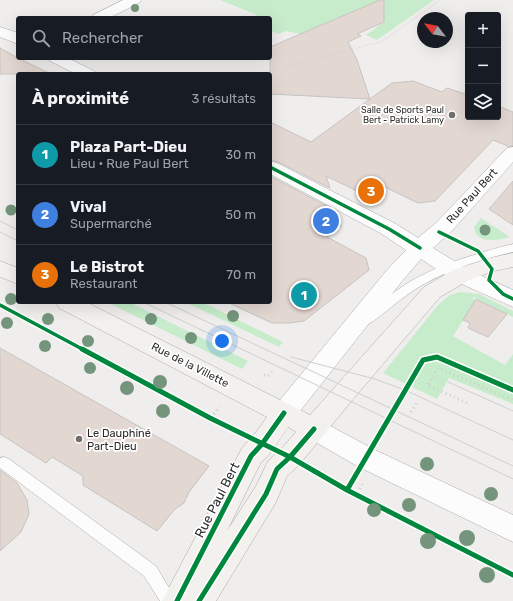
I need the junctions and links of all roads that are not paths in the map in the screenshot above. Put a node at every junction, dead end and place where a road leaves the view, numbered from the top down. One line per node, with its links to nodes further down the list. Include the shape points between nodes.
1 (134, 0): 2 (street)
2 (102, 16)
3 (0, 31): 4 (street)
4 (16, 38)
5 (60, 60): 6 (street)
6 (84, 72)
7 (513, 152): 9 (street, Rue Paul Bert, via 444,227)
8 (272, 168): 9 (street)
9 (420, 248): 13 (street); 17 (street, Rue Paul Bert, via 395,275)
10 (513, 248): 13 (lane, Rue Paul Bert, via 482,256)
11 (513, 260): 13 (main road)
12 (0, 268): 14 (main road)
13 (455, 271): 15 (street); 17 (lane, Rue Paul Bert, via 415,284); 19 (main road, via 432,292)
14 (16, 276)
15 (513, 298)
16 (71, 304): 18 (main road, Rue de la Villette)
17 (352, 330): 18 (street, Rue Paul Bert)
18 (284, 413): 19 (main road, Rue de la Villette); 23 (main road, Rue Paul Bert, via 251,456)
19 (314, 429): 21 (street, via 366,458); 24 (main road, via 277,469 266,494)
20 (4, 463): 22 (lane, via 150,571)
21 (513, 529)
22 (169, 601)
23 (177, 601)
24 (199, 601)

